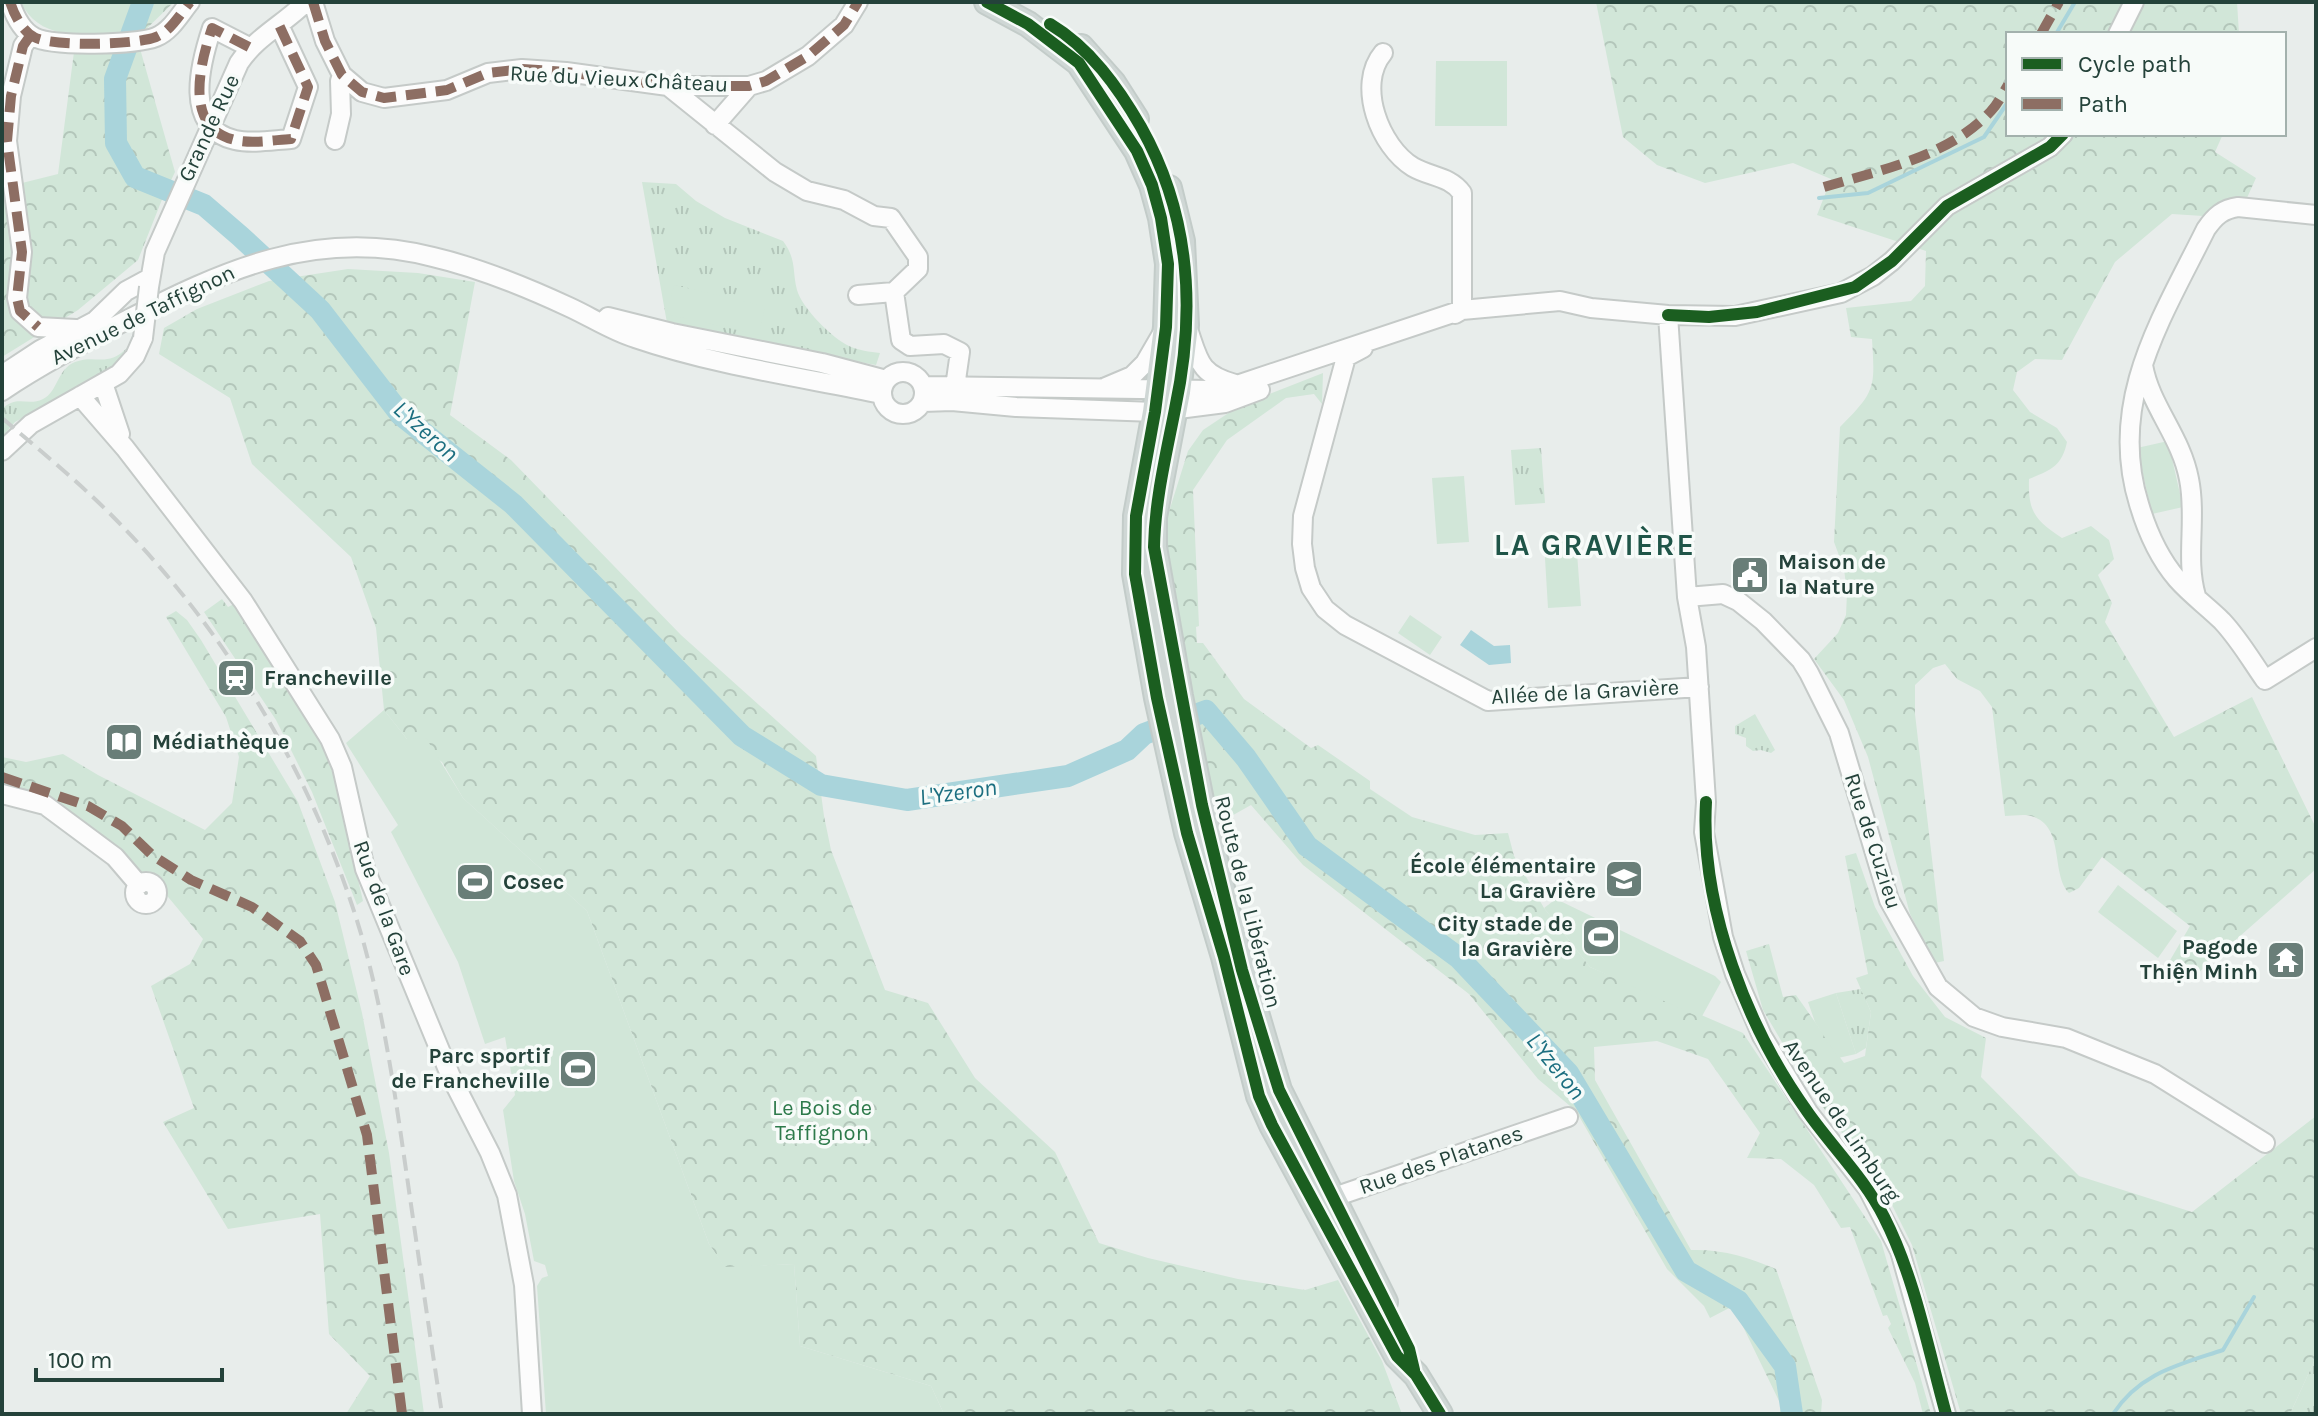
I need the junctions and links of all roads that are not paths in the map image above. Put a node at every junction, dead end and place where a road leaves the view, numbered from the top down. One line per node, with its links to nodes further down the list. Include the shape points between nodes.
1 (10, 2): 11 (street)
2 (190, 2): 11 (street, via 167,30 144,40 48,43)
3 (306, 2): 9 (street, Grande Rue)
4 (313, 2): 15 (street)
5 (858, 2): 17 (street, Rue du Vieux Château, via 844,25 808,56)
6 (987, 2): 14 (main road)
7 (1012, 2): 14 (main road, via 1054,26)
8 (2134, 2): 10 (street)
9 (279, 25): 12 (street, Grande Rue); 19 (street, via 308,87 291,139 235,140)
10 (2119, 32)
11 (30, 36): 30 (street, via 11,96 7,141 22,252 17,298 20,311)
12 (249, 47): 19 (street, Grande Rue); 19 (street, via 212,28 198,90)
13 (1383, 53): 27 (street, via 1372,74 1373,103 1386,138 1413,167 1456,185 1462,193)
14 (1083, 58): 29 (main road, Route de la Libération, via 1118,89 1169,188 1185,267)
15 (342, 75): 16 (street, Rue du Vieux Château, via 362,92 384,98 447,90 488,73 522,69); 21 (street)
16 (668, 86): 17 (street, Rue du Vieux Château); 18 (street)
17 (749, 86): 18 (street)
18 (715, 125): 24 (street, via 807,191 891,218 918,257 918,269)
19 (209, 132): 23 (street, Grande Rue, via 155,252)
20 (2061, 136): 28 (street, via 1947,206 1892,261 1855,287 1757,312)
21 (335, 140)
22 (2316, 215): 36 (street, via 2238,207 2214,217)
23 (150, 283): 31 (street, via 126,291 95,321); 38 (street, Grande Rue, bridge, via 143,338 135,356)
24 (894, 292): 25 (street); 41 (street, via 901,340 910,346 944,344 960,352)
25 (858, 295)
26 (1591, 308): 27 (street, via 1560,301); 28 (street); 33 (street, via 1490,316)
27 (1462, 310): 32 (street); 33 (street)
28 (1668, 315): 53 (street, Avenue de Limburg)
29 (1176, 326): 39 (street, via 1207,372); 42 (street, via 1132,376); 46 (main road, Route de la Libération)
30 (38, 327): 31 (street); 34 (street)
31 (76, 329): 34 (street)
32 (1390, 334): 35 (street); 39 (street)
33 (1417, 334): 35 (street)
34 (40, 350): 37 (street)
35 (1346, 357): 46 (street, via 1225,403); 56 (street, Allée de la Gravière, via 1303,516 1305,568 1325,609 1345,625 1488,701)
36 (2143, 362): 47 (street); 48 (street)
37 (2, 375)
38 (103, 383): 45 (street, Grande Rue); 49 (street, Rue de la Gare)
39 (1237, 385): 46 (street)
40 (884, 387): 43 (street, Avenue de Taffignon, via 822,363 568,306 490,274 379,247 310,250 245,265 188,288); 44 (street, Avenue de Taffignon, via 897,372 910,372); 44 (street, Avenue de Taffignon, via 890,410 901,414 913,411)
41 (955, 387): 42 (street, Avenue de Taffignon); 44 (street, Avenue de Taffignon)
42 (1100, 390): 46 (street, Avenue de Taffignon)
43 (2, 391)
44 (923, 394): 46 (street, Avenue de Taffignon, via 1016,407)
45 (80, 396): 49 (street, Rue de la Gare); 50 (street, Grande Rue, via 31,424)
46 (1167, 401): 61 (main road, Route de la Libération, via 1136,516 1135,574 1270,1063)
47 (2159, 408): 48 (street, via 2140,405); 51 (street, via 2175,434 2189,479)
48 (2130, 414): 52 (street, via 2134,489 2147,530)
49 (125, 448): 63 (street, Rue de la Gare, via 243,601 330,739 342,767 365,869 447,1068 507,1195 524,1285)
50 (2, 451)
51 (2191, 555): 52 (street); 54 (street)
52 (2165, 561): 54 (street)
53 (1687, 597): 56 (street, Avenue de Limburg); 60 (street, Rue de Cuzieu, via 1723,594 1738,601 1801,660 1839,733 1889,900 1938,987 1974,1017 2066,1038 2155,1074)
54 (2197, 598): 55 (street, via 2236,636 2265,680)
55 (2316, 648)
56 (1699, 687): 64 (street, Avenue de Limburg, via 1704,832 1714,899 1735,974 1762,1036 1808,1112 1868,1189 1900,1251)
57 (2, 794): 58 (street, via 45,805 115,857)
58 (139, 885)
59 (1568, 1117): 61 (street, Rue des Platanes)
60 (2265, 1143)
61 (1325, 1204): 62 (main road, Route de la Libération, via 1409,1349)
62 (1431, 1409)
63 (532, 1414)
64 (1946, 1414)

